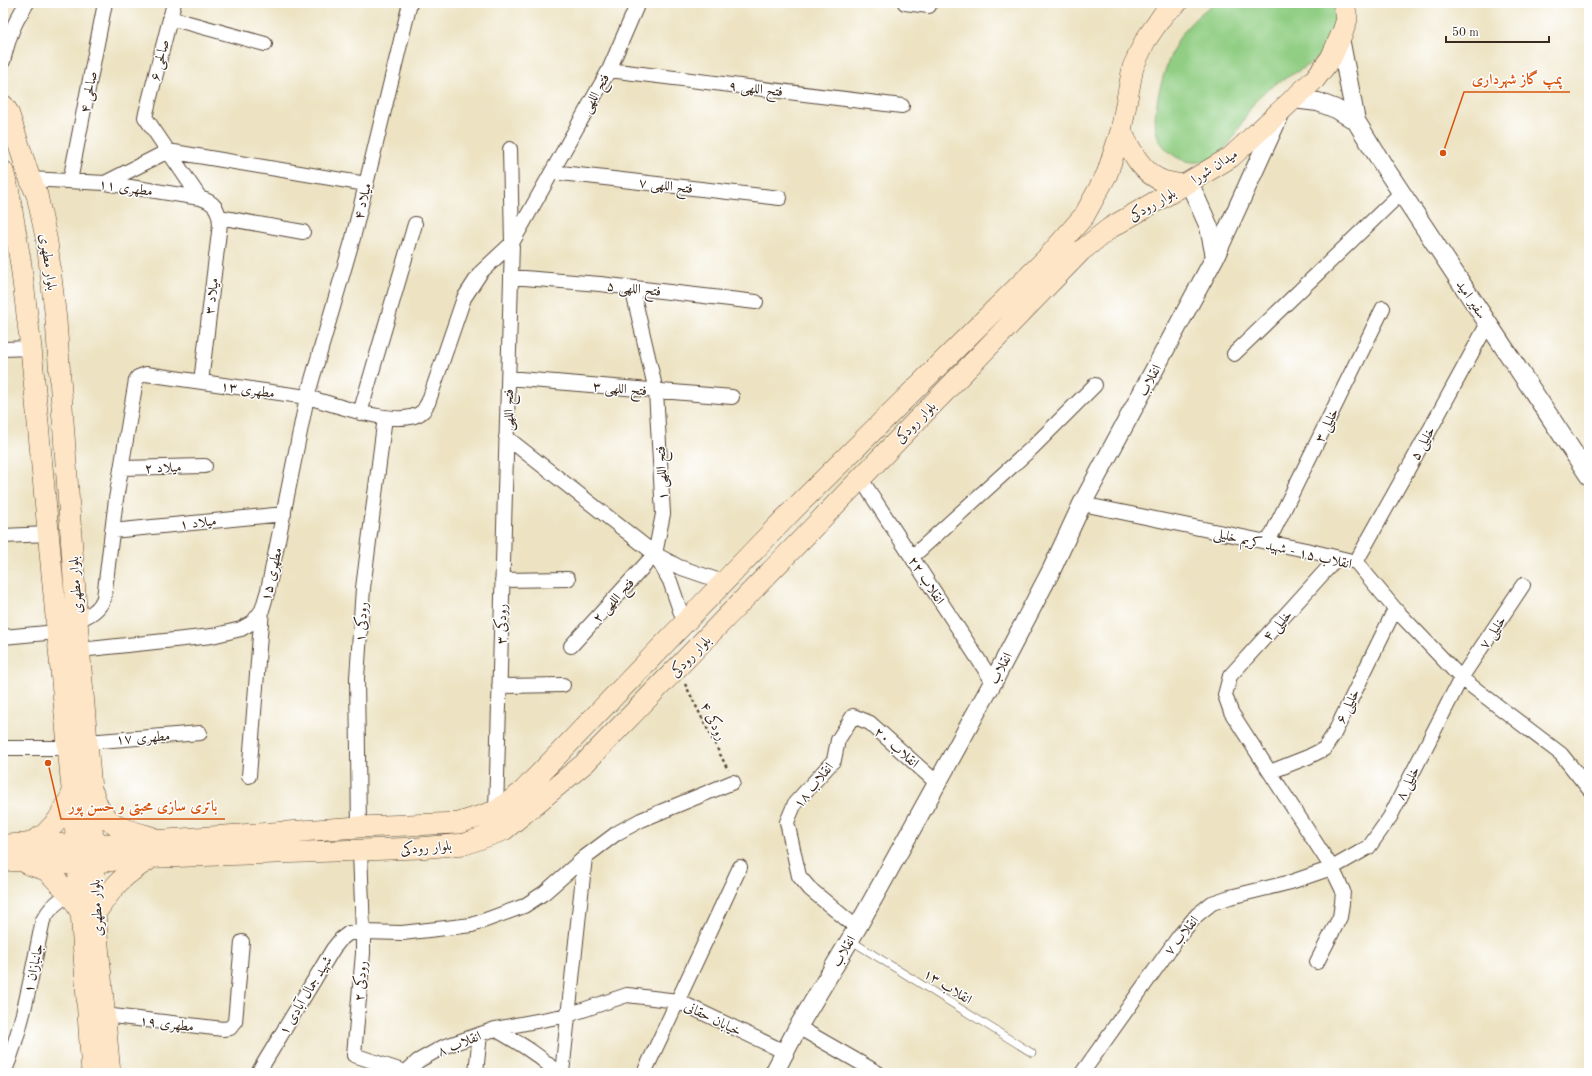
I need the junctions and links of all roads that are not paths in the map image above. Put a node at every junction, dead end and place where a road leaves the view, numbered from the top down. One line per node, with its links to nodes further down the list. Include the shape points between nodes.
1 (27, 3): 13 (street, via 10,33)
2 (105, 3): 25 (street, صالحی ۴)
3 (174, 3): 10 (street, صالحی ۶)
4 (410, 3): 27 (street, میلاد ۴)
5 (638, 3): 14 (street, فتح اللهی)
6 (905, 3): 8 (street)
7 (1176, 3): 19 (main road, via 1165,12 1145,41 1133,67)
8 (929, 6)
9 (1349, 8): 11 (main road, میدان شورا)
10 (170, 18): 12 (street); 21 (street, صالحی ۶, via 145,117)
11 (1340, 38): 15 (main road, میدان شورا, via 1331,58 1315,79); 18 (street, سفیر امید)
12 (265, 44)
13 (3, 61)
14 (609, 70): 17 (street, فتح اللهی ۹); 23 (street, فتح اللهی)
15 (1288, 104): 18 (street, سفیر امید, via 1318,102 1336,108); 28 (main road, میدان شورا, via 1231,158); 39 (street, انقلاب)
16 (3, 105): 24 (main road, بلوار مطهری, via 8,112)
17 (902, 106)
18 (1356, 121): 30 (street, سفیر امید)
19 (1122, 131): 28 (main road, میدان شورا, via 1135,158 1147,172 1162,181); 34 (main road, بلوار رودکی, via 1107,174)
20 (510, 149): 38 (street, فتح اللهی)
21 (168, 151): 26 (street); 27 (street); 31 (street)
22 (3, 171): 29 (main road, بلوار مطهری)
23 (552, 172): 32 (street, فتح اللهی ۷); 38 (street, فتح اللهی)
24 (30, 179): 25 (street, مطهری ۱۱); 77 (main road, بلوار مطهری, via 37,195 47,242 56,320)
25 (70, 181): 26 (street, مطهری ۱۱)
26 (105, 183): 31 (street, مطهری ۱۱)
27 (366, 184): 52 (street, میلاد ۴)
28 (1187, 184): 36 (main road, بلوار رودکی); 39 (street, via 1209,227)
29 (6, 192): 45 (main road, بلوار مطهری, via 21,265)
30 (1402, 193): 44 (street, سفیر امید); 47 (street)
31 (200, 198): 33 (street, مطهری ۱۱, via 214,204)
32 (780, 198)
33 (218, 213): 37 (street); 49 (street, میلاد ۳, via 220,224)
34 (1084, 216): 36 (main road, via 1100,211 1106,213 1111,223); 73 (main road, بلوار رودکی, via 1048,257)
35 (415, 224): 54 (street)
36 (1110, 228): 60 (main road, بلوار رودکی, via 1081,251)
37 (303, 232)
38 (512, 243): 40 (street, فتح اللهی); 55 (street, مطهری ۱۳, via 480,272 464,298 423,411 407,417)
39 (1215, 257): 61 (street, انقلاب)
40 (511, 277): 41 (street, فتح اللهی ۵); 48 (street, فتح اللهی)
41 (632, 288): 42 (street, فتح اللهی ۵); 51 (street, فتح اللهی ۱)
42 (756, 302)
43 (1383, 308): 66 (street, خلیلی ۳)
44 (1488, 323): 59 (street, سفیر امید); 70 (street, خلیلی ۵)
45 (31, 348): 46 (street); 64 (main road, بلوار مطهری)
46 (3, 349)
47 (1234, 354)
48 (508, 378): 51 (street, فتح اللهی ۳); 56 (street, فتح اللهی)
49 (201, 382): 52 (street, مطهری ۱۳); 58 (street, مطهری ۱۳, via 146,374 138,377)
50 (1095, 385): 68 (street, via 1033,447)
51 (656, 391): 53 (street, فتح اللهی ۳); 67 (street, فتح اللهی ۱, via 663,514)
52 (307, 397): 54 (street, مطهری ۱۳); 62 (street, مطهری ۱۵)
53 (732, 397)
54 (360, 413): 55 (street, مطهری ۱۳)
55 (385, 417): 99 (street, رودکی ۱, via 363,588 357,678)
56 (506, 437): 67 (street, فتح اللهی); 72 (street, رودکی ۳)
57 (205, 466): 58 (street, میلاد ۲)
58 (121, 468): 63 (street, مطهری ۱۳)
59 (1589, 476)
60 (861, 479): 68 (street, انقلاب ۲۲); 102 (main road, بلوار رودکی, via 585,763 504,830 465,844)
61 (1082, 504): 66 (street, انقلاب ۱۵ - شهید کریم خلیلی); 84 (street, انقلاب)
62 (284, 514): 63 (street, میلاد ۱); 76 (street, مطهری ۱۵)
63 (112, 531): 77 (street, مطهری ۱۳, via 101,606)
64 (48, 534): 65 (street); 79 (main road, بلوار مطهری)
65 (3, 536)
66 (1268, 542): 69 (street, انقلاب ۱۵ - شهید کریم خلیلی)
67 (655, 554): 73 (street, via 679,567); 78 (street, via 670,581); 81 (street, فتح اللهی ۲)
68 (912, 557): 84 (street, انقلاب ۲۲)
69 (1337, 558): 70 (street, انقلاب ۱۵ - شهید کریم خلیلی); 92 (street, خلیلی ۴, via 1230,676 1225,695 1230,712)
70 (1356, 562): 75 (street, انقلاب ۱۵ - شهید کریم خلیلی)
71 (568, 579): 72 (street)
72 (502, 580): 85 (street, رودکی ۳)
73 (723, 582): 78 (main road, بلوار رودکی)
74 (1523, 586): 83 (street, خلیلی ۷)
75 (1395, 609): 83 (street, انقلاب ۱۵ - شهید کریم خلیلی); 92 (street, خلیلی ۶, via 1334,734 1324,749)
76 (262, 610): 82 (street, مطهری ۱۵, via 253,622 241,629 212,636); 93 (street)
77 (78, 621): 82 (main road, بلوار مطهری)
78 (684, 622): 98 (main road, بلوار رودکی, via 521,793)
79 (57, 632): 80 (street); 91 (main road, بلوار مطهری)
80 (3, 637)
81 (571, 646)
82 (80, 650): 89 (main road, بلوار مطهری)
83 (1461, 678): 97 (street, انقلاب ۱۵ - شهید کریم خلیلی, via 1562,754); 107 (street, خلیلی ۸, via 1390,817 1369,847)
84 (993, 682): 95 (street, انقلاب)
85 (499, 686): 86 (street); 98 (street, رودکی ۳)
86 (563, 686)
87 (853, 716): 95 (street, انقلاب ۲۰, via 870,724); 110 (street, انقلاب ۱۸, via 838,740 834,760 795,803 787,822 799,876)
88 (200, 733): 89 (street, مطهری ۱۷)
89 (87, 742): 96 (main road, بلوار مطهری)
90 (3, 748): 91 (street)
91 (68, 748): 96 (main road, بلوار مطهری)
92 (1270, 772): 107 (street)
93 (249, 776)
94 (734, 782): 105 (street, شهید جمال آبادی ۱, via 641,820)
95 (937, 783): 110 (street, انقلاب)
96 (81, 786): 101 (main road, via 101,812); 103 (main road, بلوار مطهری); 104 (main road, via 46,834)
97 (1589, 789)
98 (496, 811): 99 (main road, بلوار رودکی, via 459,823)
99 (359, 827): 101 (main road, بلوار رودکی)
100 (3, 845): 104 (main road, بلوار رودکی)
101 (156, 849): 102 (main road, بلوار رودکی); 103 (main road, بلوار رودکی); 108 (main road, via 122,878)
102 (360, 851): 109 (street, رودکی ۲)
103 (85, 854): 104 (main road, بلوار رودکی, via 46,843); 108 (main road, بلوار مطهری)
104 (17, 855): 108 (main road, via 46,870)
105 (585, 857): 109 (street, شهید جمال آبادی ۱, via 544,893 524,906 472,926 402,933); 115 (street)
106 (740, 867): 113 (street)
107 (1332, 868): 112 (street, via 1343,891 1340,917); 132 (street, انقلاب ۷, via 1212,903 1197,915 1179,936)
108 (85, 917): 114 (main road, بلوار مطهری); 121 (street, جانبازان ۱, via 59,900 50,908 43,920 13,1052); 122 (main road, بلوار مطهری)
109 (363, 932): 124 (street, شهید جمال آبادی ۱, via 350,933 341,939); 125 (street, رودکی ۲, via 354,1055)
110 (853, 934): 116 (street, انقلاب); 120 (lane, انقلاب ۱۳)
111 (242, 942): 114 (street, مطهری ۱۹, via 235,1022 230,1028)
112 (1316, 962)
113 (678, 1001): 115 (street, خیابان حقانی, via 627,996); 119 (street, خیابان حقانی); 129 (street)
114 (104, 1015): 123 (main road, بلوار مطهری)
115 (568, 1015): 117 (street, خیابان حقانی); 128 (street)
116 (798, 1027): 119 (street, انقلاب); 131 (street)
117 (495, 1029): 118 (street, انقلاب ۸); 127 (street, via 547,1062)
118 (480, 1034): 125 (street, انقلاب ۸, via 443,1047 418,1061); 126 (street)
119 (785, 1052): 130 (street, انقلاب)
120 (1032, 1053)
121 (4, 1073)
122 (92, 1073)
123 (110, 1073)
124 (258, 1073)
125 (405, 1073)
126 (476, 1073)
127 (557, 1073)
128 (562, 1073)
129 (644, 1073)
130 (774, 1073)
131 (878, 1073)
132 (1082, 1073)

